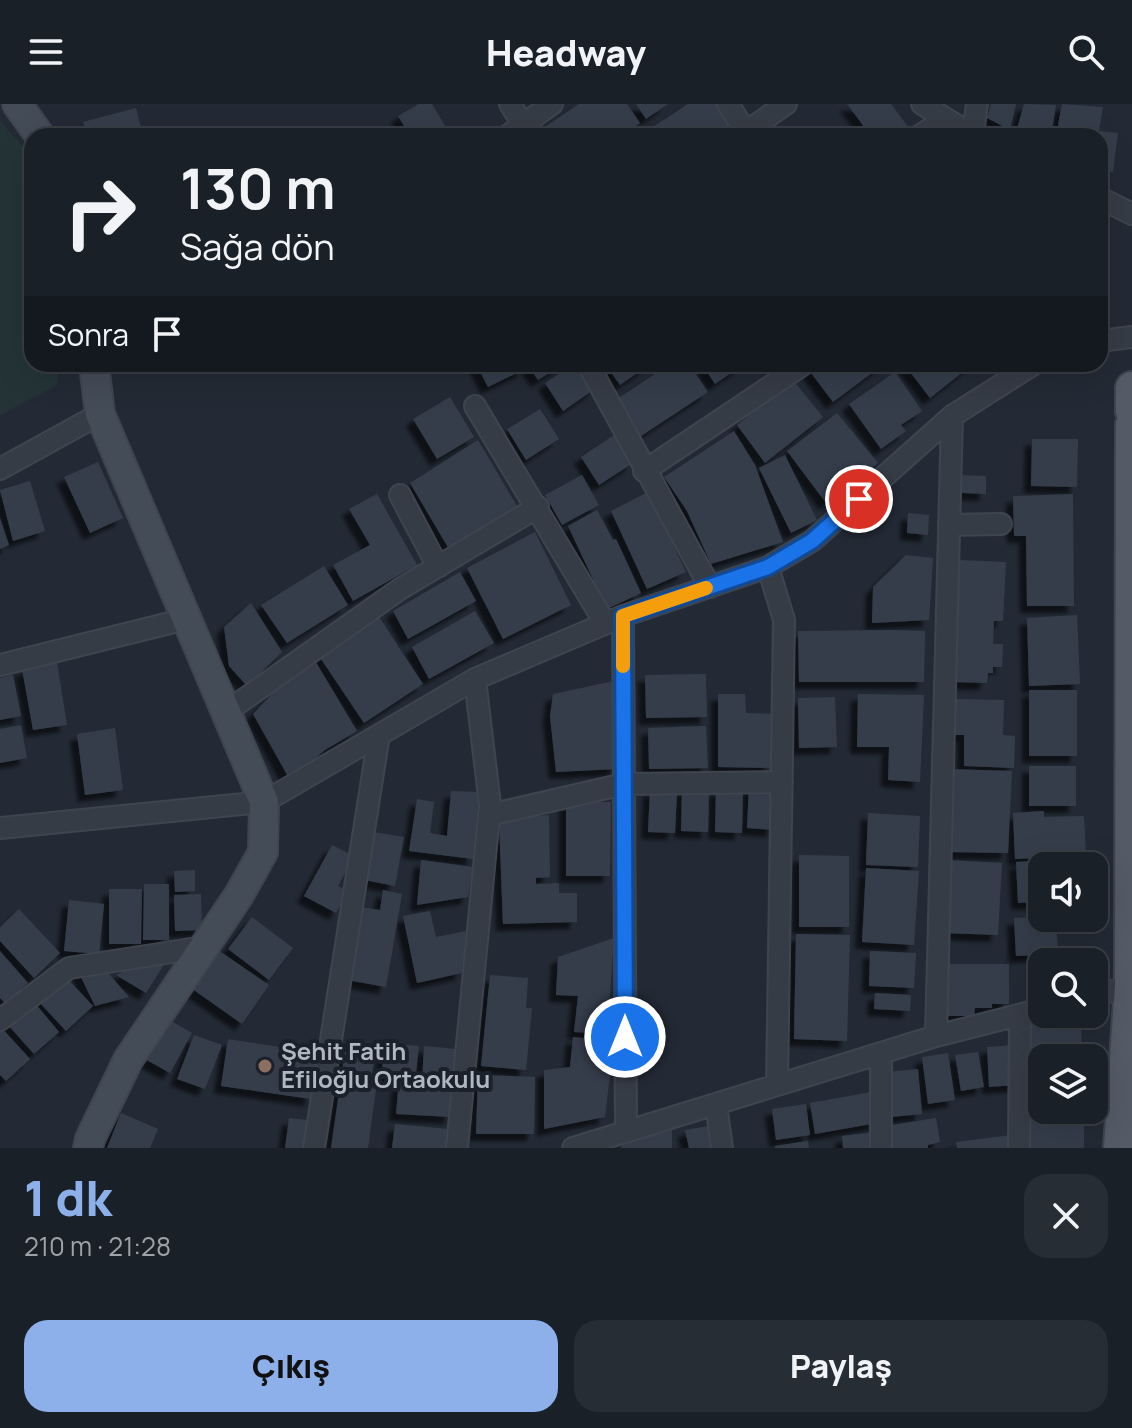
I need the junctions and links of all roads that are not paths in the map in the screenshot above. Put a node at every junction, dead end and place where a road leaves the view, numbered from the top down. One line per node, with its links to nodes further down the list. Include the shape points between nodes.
1 (17, 104): 8 (street)
2 (510, 104): 9 (street)
3 (552, 104): 10 (street)
4 (728, 104): 11 (street)
5 (786, 104): 12 (street)
6 (922, 104): 13 (street)
7 (977, 104): 14 (street)
8 (34, 128)
9 (515, 128)
10 (518, 128)
11 (740, 128)
12 (752, 128)
13 (958, 128)
14 (965, 128)
15 (1108, 202): 16 (street)
16 (1132, 214)
17 (1132, 337): 18 (street)
18 (1108, 340)
19 (95, 372): 26 (street)
20 (592, 372): 30 (street)
21 (792, 372): 30 (street)
22 (1020, 372): 27 (street)
23 (1132, 388): 25 (main road)
24 (475, 406): 32 (street)
25 (1132, 411)
26 (100, 414): 29 (street); 38 (street)
27 (952, 416): 34 (street); 36 (street, via 812,541)
28 (1132, 425): 50 (main road)
29 (0, 469)
30 (644, 471): 37 (street)
31 (400, 495): 35 (street)
32 (538, 507): 35 (street); 39 (street)
33 (1001, 524): 34 (street)
34 (949, 525): 56 (street)
35 (438, 567): 42 (street)
36 (768, 567): 37 (street); 44 (street, via 784,620)
37 (710, 587): 39 (street)
38 (186, 619): 40 (street); 42 (street)
39 (614, 619): 41 (street); 45 (street)
40 (0, 665)
41 (475, 679): 43 (street); 47 (street)
42 (226, 712): 46 (street)
43 (379, 735): 46 (street); 62 (street)
44 (782, 782): 45 (street); 58 (street)
45 (624, 784): 47 (street); 60 (street)
46 (264, 802): 48 (street); 49 (street, via 263,852)
47 (489, 815): 63 (street)
48 (0, 828)
49 (204, 947): 55 (street, via 69,968); 61 (street, via 128,1060)
50 (1131, 986): 51 (street); 52 (main road); 68 (main road)
51 (1108, 992)
52 (1132, 994)
53 (1028, 1013): 54 (street)
54 (1020, 1015): 56 (street); 67 (street)
55 (0, 1020)
56 (936, 1036): 57 (street)
57 (881, 1053): 58 (street); 66 (street)
58 (777, 1085): 59 (street)
59 (716, 1104): 60 (street); 65 (street)
60 (613, 1139): 64 (street)
61 (88, 1148)
62 (314, 1148)
63 (457, 1148)
64 (573, 1148)
65 (722, 1148)
66 (881, 1148)
67 (1019, 1148)
68 (1120, 1148)

